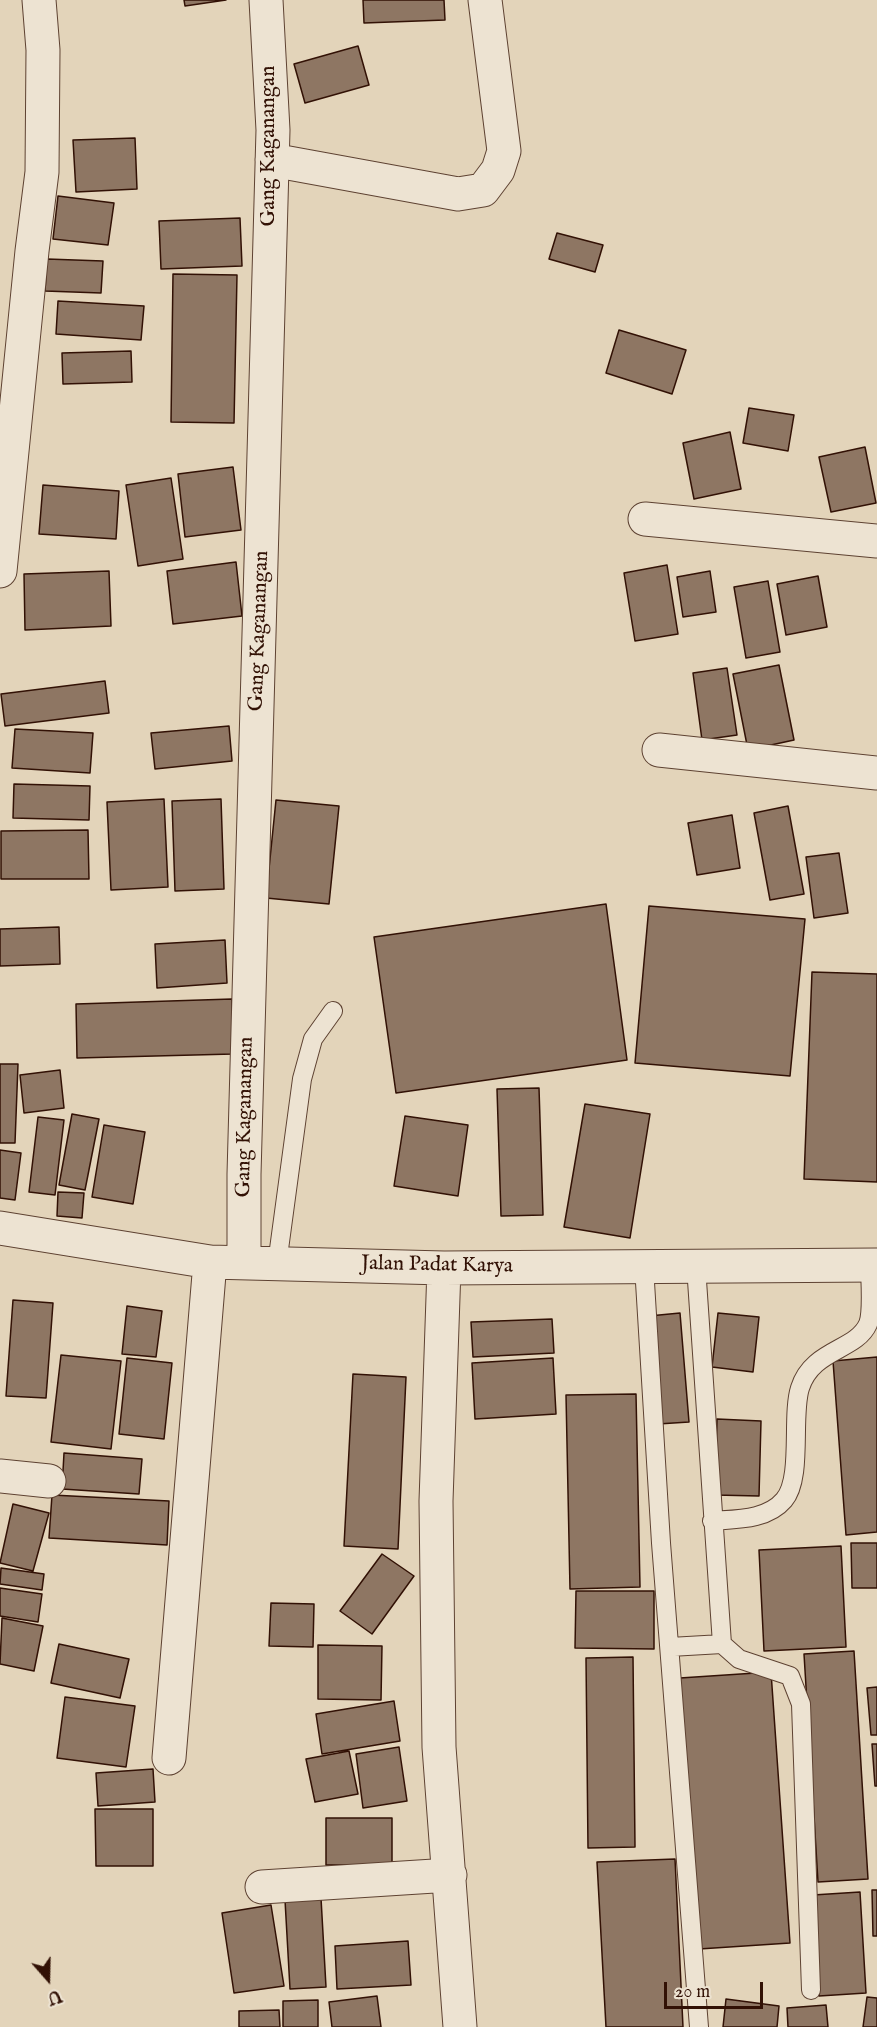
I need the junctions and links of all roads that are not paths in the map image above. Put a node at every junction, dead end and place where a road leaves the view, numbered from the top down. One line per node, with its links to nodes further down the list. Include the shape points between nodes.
1 (39, 0): 7 (street, via 43,50 42,172)
2 (266, 0): 4 (street, Gang Kaganangan)
3 (485, 0): 4 (street, via 504,151 498,170 483,190 458,194)
4 (272, 160): 13 (street, Gang Kaganangan)
5 (645, 519): 6 (street)
6 (877, 541)
7 (0, 571)
8 (659, 750): 9 (street)
9 (877, 773)
10 (333, 1011): 14 (lane, via 313,1039 302,1079)
11 (0, 1228): 12 (street, Jalan Padat Karya)
12 (210, 1262): 13 (street, Jalan Padat Karya); 24 (street)
13 (244, 1263): 14 (street, Jalan Padat Karya)
14 (277, 1264): 18 (street, Jalan Padat Karya)
15 (874, 1265): 17 (street, Jalan Padat Karya); 21 (lane, via 869,1323 858,1339 834,1349 812,1366 800,1387 794,1478 786,1498 771,1511)
16 (644, 1266): 17 (street, Jalan Padat Karya); 18 (street, Jalan Padat Karya); 23 (lane)
17 (696, 1266): 21 (lane)
18 (444, 1268): 25 (street, via 436,1501 439,1748)
19 (0, 1476): 20 (street)
20 (50, 1481)
21 (712, 1521): 22 (lane)
22 (722, 1644): 23 (lane); 27 (lane, via 740,1659 790,1676 801,1704)
23 (670, 1647): 29 (lane)
24 (170, 1758)
25 (450, 1875): 26 (street); 28 (street)
26 (262, 1887)
27 (811, 1990)
28 (460, 2027)
29 (699, 2027)

